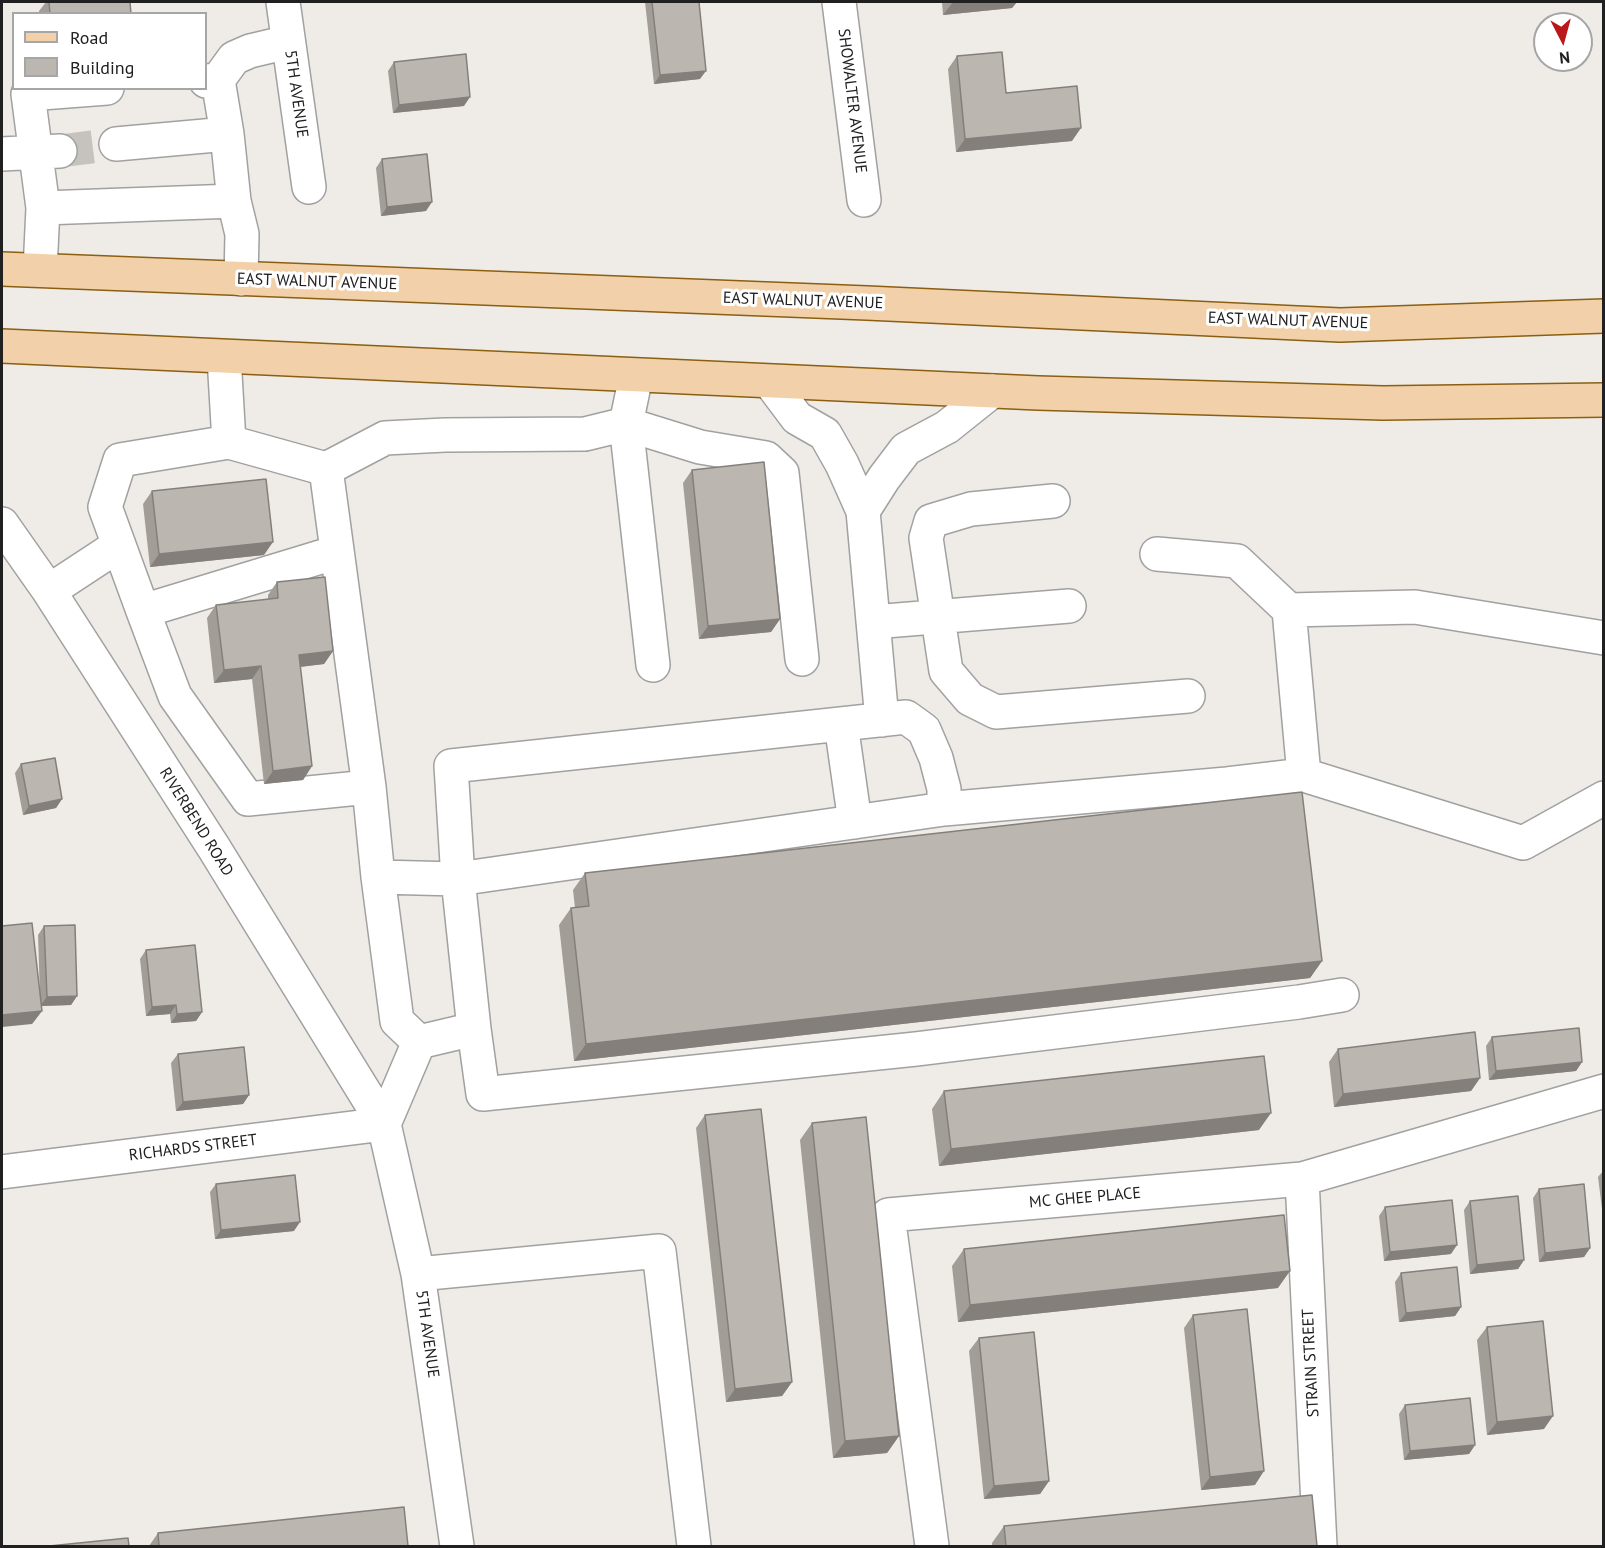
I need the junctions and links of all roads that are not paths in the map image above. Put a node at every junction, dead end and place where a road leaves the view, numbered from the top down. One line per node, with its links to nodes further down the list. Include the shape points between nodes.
1 (283, 2): 3 (street, 5TH AVENUE)
2 (840, 2): 11 (street, SHOWALTER AVENUE)
3 (288, 42): 4 (street, via 234,58); 10 (street, 5TH AVENUE)
4 (212, 81): 6 (street)
5 (80, 90): 8 (street, via 27,94)
6 (227, 134): 7 (street); 12 (street)
7 (116, 144)
8 (48, 153): 9 (street); 13 (street)
9 (2, 154)
10 (309, 187)
11 (864, 200)
12 (234, 201): 13 (street); 16 (street, via 242,234)
13 (43, 208): 15 (street)
14 (2, 269): 15 (main road, EAST WALNUT AVENUE)
15 (40, 270): 16 (main road, EAST WALNUT AVENUE)
16 (241, 279): 17 (main road, EAST WALNUT AVENUE, via 1340,325)
17 (1604, 316)
18 (2, 346): 19 (main road)
19 (224, 357): 20 (main road); 25 (street)
20 (636, 376): 21 (main road); 24 (street)
21 (770, 382): 22 (main road); 28 (street, via 797,418 825,434)
22 (992, 391): 23 (main road, via 1383,403); 28 (street, via 947,427 906,449)
23 (1604, 400)
24 (626, 424): 26 (street, via 585,434 385,438); 40 (street, via 700,447 766,458 782,473); 41 (street)
25 (229, 442): 26 (street); 30 (street, via 120,460 105,507)
26 (326, 469): 31 (street)
27 (1053, 501): 37 (street, via 971,509 931,521 926,538)
28 (863, 511): 38 (street)
29 (2, 524): 33 (street, RIVERBEND ROAD)
30 (119, 545): 33 (street); 36 (street)
31 (337, 552): 36 (street); 48 (street)
32 (1157, 554): 35 (street, via 1237,561)
33 (49, 591): 46 (street, RIVERBEND ROAD)
34 (1069, 606): 37 (street)
35 (1290, 610): 39 (street, via 1415,607); 47 (street)
36 (143, 611): 42 (street)
37 (938, 616): 38 (street); 43 (street, via 946,671 970,699 996,712)
38 (873, 622): 44 (street)
39 (1604, 638)
40 (802, 659)
41 (654, 665)
42 (176, 696): 46 (street); 48 (street, via 248,799)
43 (1188, 696)
44 (882, 720): 45 (street); 50 (street, via 906,717 924,730 944,789)
45 (842, 724): 51 (street); 53 (street, via 451,766)
46 (137, 729): 58 (street, RIVERBEND ROAD)
47 (1304, 775): 49 (street, via 1523,843); 50 (street)
48 (369, 788): 52 (street)
49 (1604, 798)
50 (944, 809): 51 (street)
51 (855, 822): 53 (street)
52 (378, 877): 53 (street); 56 (street, via 397,1021)
53 (458, 879): 55 (street)
54 (1342, 995): 55 (street, via 916,1049 483,1094)
55 (474, 1029): 56 (street)
56 (419, 1042): 58 (street)
57 (1604, 1092): 60 (street, MC GHEE PLACE)
58 (384, 1124): 59 (street, RICHARDS STREET); 61 (street, 5TH AVENUE)
59 (2, 1172)
60 (1302, 1179): 64 (street, MC GHEE PLACE, via 888,1215); 65 (street, STRAIN STREET)
61 (418, 1274): 62 (street, 5TH AVENUE); 63 (street, via 659,1251)
62 (457, 1546)
63 (694, 1546)
64 (932, 1546)
65 (1320, 1546)

